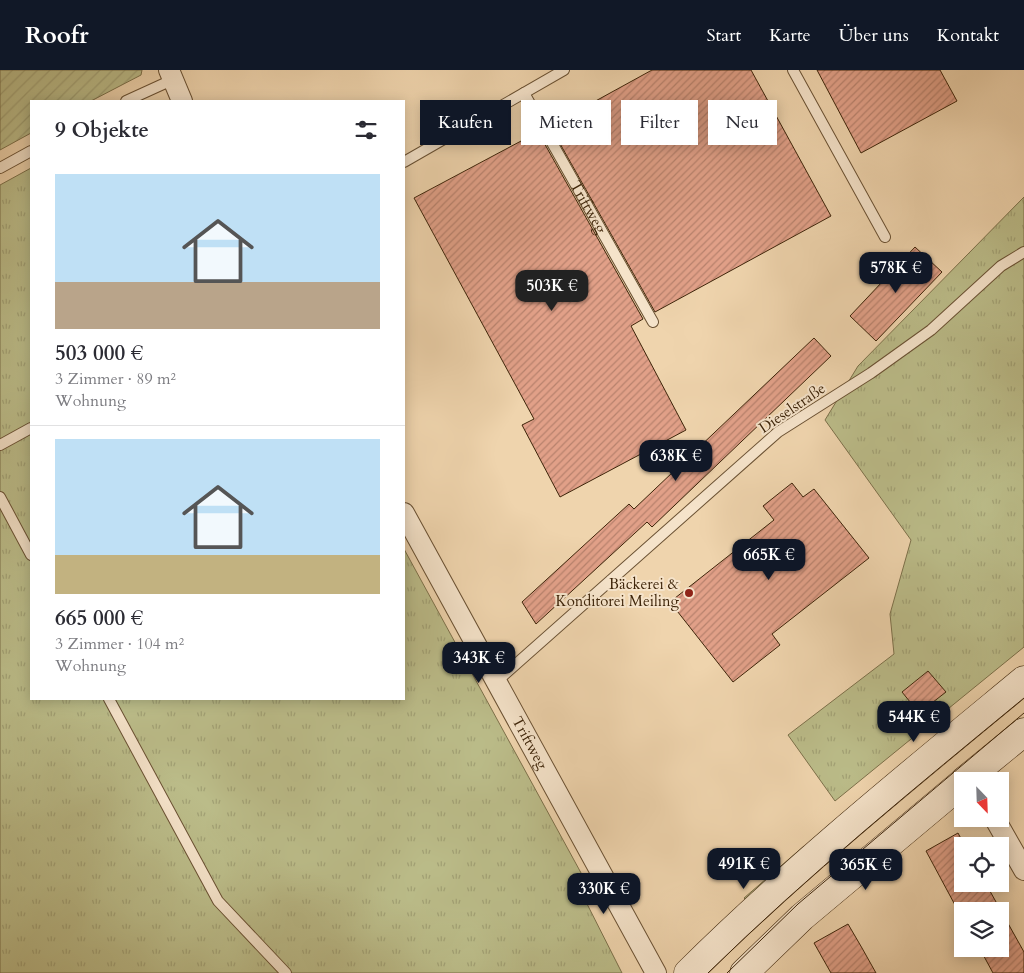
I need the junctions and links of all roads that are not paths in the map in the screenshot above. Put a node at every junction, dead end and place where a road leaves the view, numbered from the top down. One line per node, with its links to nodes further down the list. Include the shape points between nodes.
1 (564, 70): 4 (lane)
2 (793, 70): 10 (lane)
3 (170, 75): 5 (lane); 6 (street)
4 (524, 93): 8 (lane); 12 (lane, Triftweg)
5 (128, 100)
6 (182, 100)
7 (30, 152): 9 (lane)
8 (405, 161)
9 (0, 168)
10 (885, 237)
11 (1024, 252): 19 (lane, Dieselstraße, via 1000,266 931,330 871,374 778,432)
12 (653, 322)
13 (30, 429): 14 (lane)
14 (0, 445)
15 (0, 497): 17 (lane)
16 (405, 515): 19 (street, Triftweg)
17 (30, 553)
18 (1024, 680): 28 (main road, via 824,847)
19 (497, 681): 27 (street, Triftweg)
20 (110, 700): 26 (lane, via 218,901)
21 (1024, 732): 22 (main road)
22 (977, 772)
23 (954, 792): 29 (main road, via 802,917)
24 (1000, 828): 25 (street)
25 (1024, 870)
26 (286, 973)
27 (656, 973)
28 (688, 973)
29 (744, 973)

